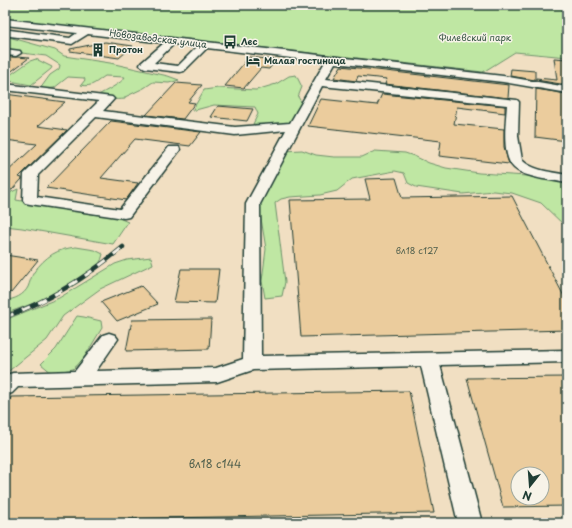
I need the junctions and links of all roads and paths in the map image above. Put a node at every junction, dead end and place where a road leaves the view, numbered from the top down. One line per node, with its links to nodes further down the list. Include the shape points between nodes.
1 (5, 22): 2 (street, Новозаводская улица)
2 (87, 31): 3 (street, via 72,41); 4 (street, Новозаводская улица)
3 (10, 33)
4 (172, 41): 5 (street, Новозаводская улица); 6 (street)
5 (210, 45): 9 (street); 10 (street, Новозаводская улица)
6 (161, 51): 9 (street); 9 (street, via 146,65 180,69)
7 (5, 52): 8 (street)
8 (16, 53)
9 (195, 55)
10 (332, 59): 11 (street); 13 (street, Новозаводская улица, via 503,79)
11 (319, 82): 15 (street); 17 (street, via 513,102 513,156 518,165)
12 (5, 87): 14 (street, via 108,99)
13 (567, 90)
14 (94, 113): 15 (street, via 235,131); 16 (street, via 31,174 30,200 124,214)
15 (294, 126): 21 (street, via 253,204)
16 (174, 150)
17 (567, 179)
18 (109, 339): 22 (street)
19 (567, 356): 20 (street)
20 (429, 359): 21 (street); 24 (street)
21 (252, 363): 22 (street, via 217,375)
22 (80, 378): 23 (street, via 13,380)
23 (5, 388)
24 (470, 523)

